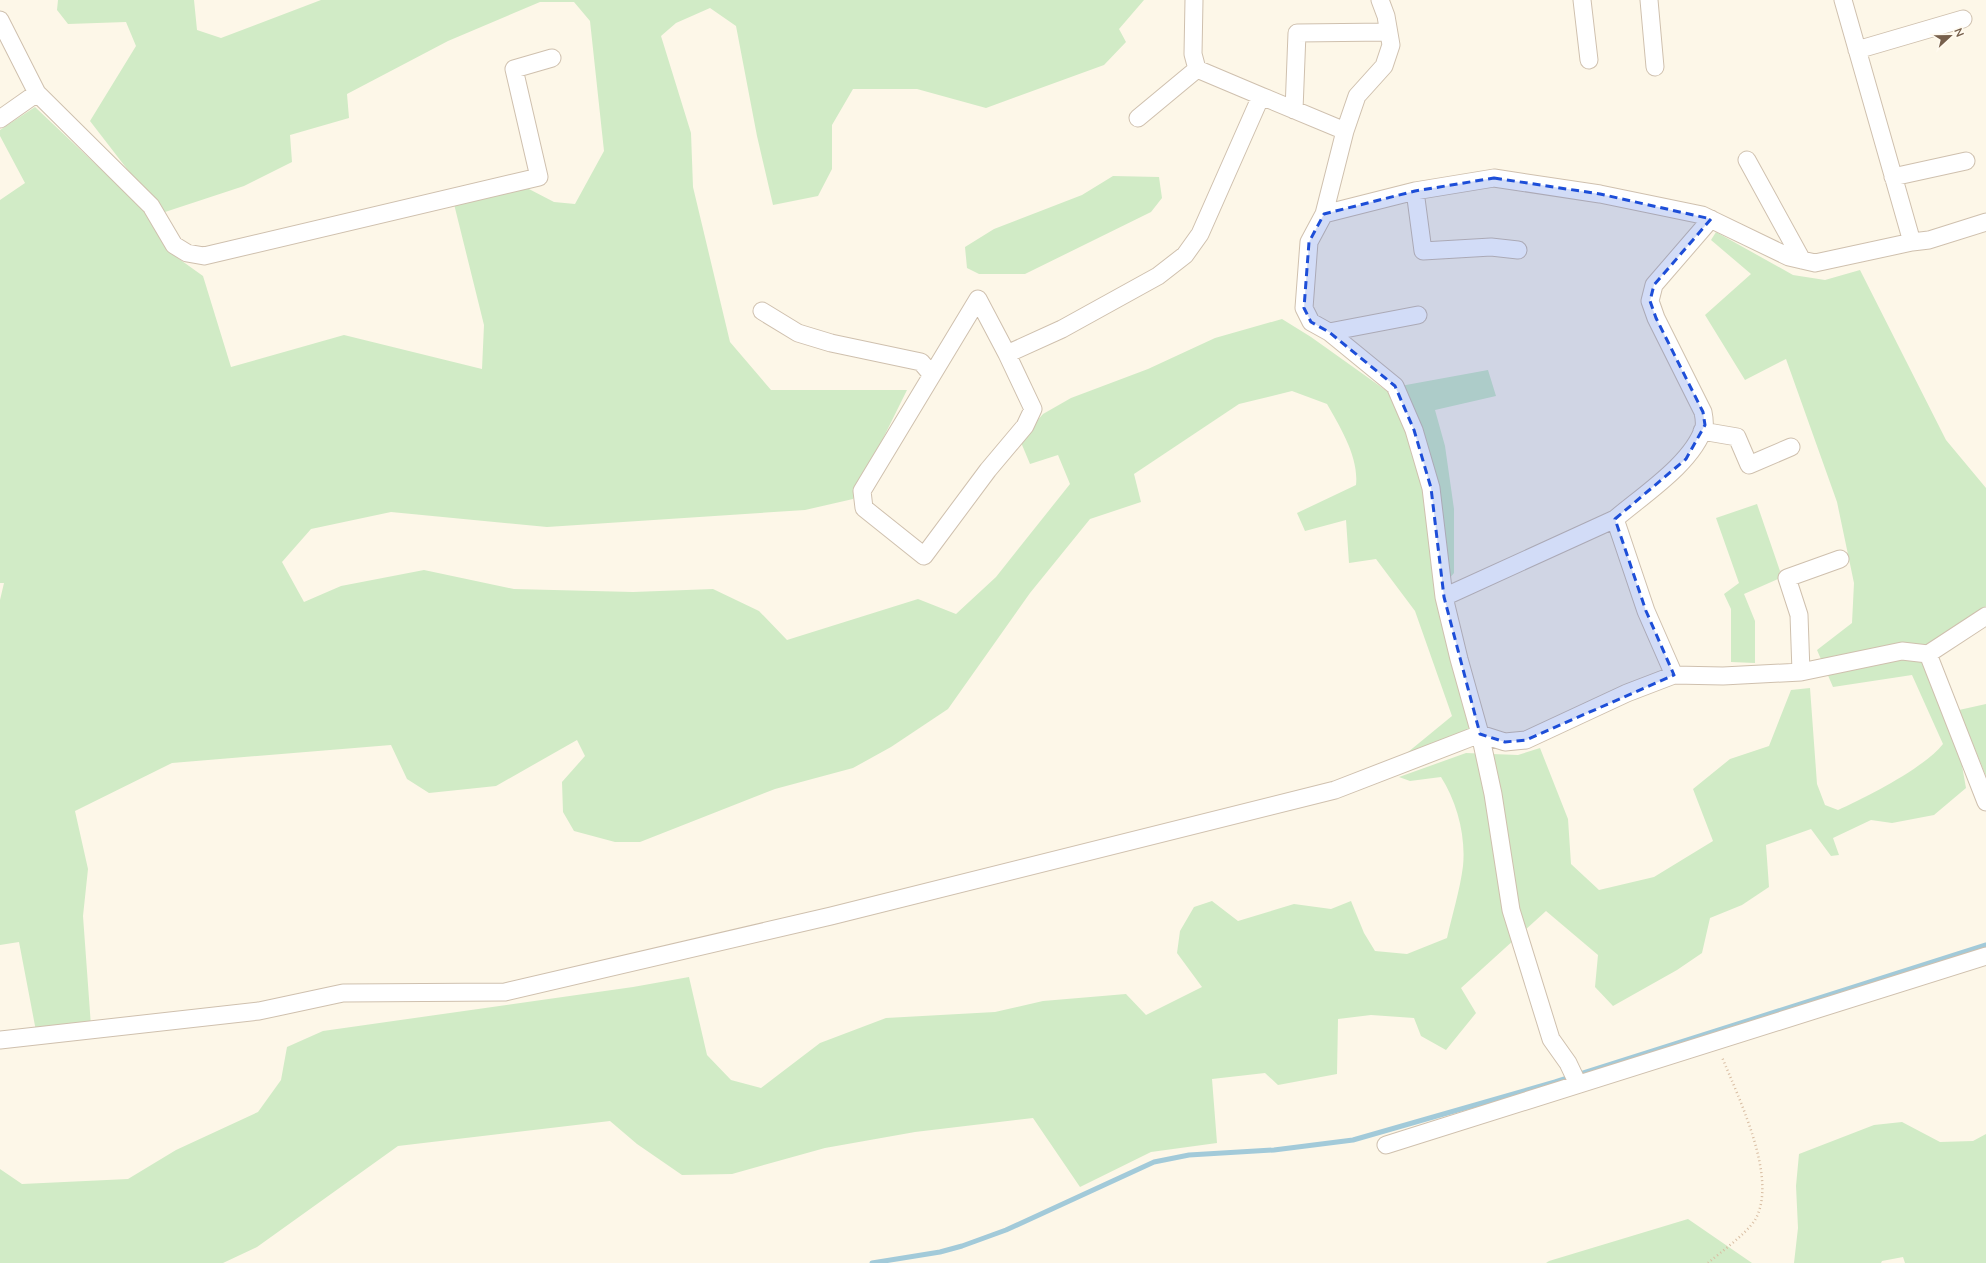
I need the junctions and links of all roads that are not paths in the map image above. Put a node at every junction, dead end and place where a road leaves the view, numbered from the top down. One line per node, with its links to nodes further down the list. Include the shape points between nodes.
1 (1194, 0): 13 (street, via 1193,54)
2 (1380, 0): 8 (street)
3 (1582, 0): 11 (street)
4 (1649, 0): 12 (street)
5 (1843, 0): 9 (street)
6 (1963, 19): 9 (street)
7 (0, 20): 14 (street)
8 (1388, 32): 16 (street, via 1296,33); 19 (street, via 1391,45 1384,66 1357,96)
9 (1857, 50): 22 (street)
10 (552, 58): 14 (street, via 514,69 539,177 204,256 186,253 174,245 151,206)
11 (1589, 60)
12 (1655, 67)
13 (1197, 69): 15 (street); 17 (street)
14 (37, 93): 18 (street)
15 (1260, 96): 16 (street); 33 (street, via 1200,234 1185,255 1158,276 1062,329)
16 (1294, 110): 19 (street)
17 (1138, 118)
18 (0, 119)
19 (1345, 130): 24 (street)
20 (1747, 160): 29 (street)
21 (1966, 161): 22 (street)
22 (1893, 177): 27 (street)
23 (1414, 191): 24 (street); 25 (street, via 1494,178 1600,194); 28 (street, via 1423,251 1491,247)
24 (1324, 214): 32 (street, via 1309,242 1304,308 1311,322)
25 (1711, 219): 29 (street, via 1789,257); 35 (street, via 1654,285 1650,301 1703,412 1705,425)
26 (1986, 222): 27 (street, via 1929,240)
27 (1912, 242): 29 (street, via 1815,263)
28 (1518, 250)
29 (1802, 260)
30 (762, 311): 34 (street, via 798,333 831,343 921,362)
31 (1418, 315): 32 (street)
32 (1329, 332): 39 (street, via 1394,386 1414,430 1431,488)
33 (1007, 354): 34 (street, via 978,299); 34 (street, via 1033,409 1025,426 988,470 924,556 864,508 862,491)
34 (932, 374)
35 (1702, 431): 36 (street, via 1737,437 1748,465); 37 (street, via 1686,459)
36 (1791, 447)
37 (1615, 518): 39 (street); 43 (street, via 1646,612)
38 (1840, 559): 42 (street, via 1787,578 1799,615)
39 (1444, 597): 44 (street)
40 (1986, 616): 41 (street)
41 (1928, 654): 42 (street, via 1902,651); 45 (street)
42 (1801, 672): 43 (street, via 1723,676)
43 (1674, 675): 44 (street, via 1627,693 1526,740 1505,742)
44 (1480, 734): 47 (street, via 1335,790 831,916 505,992 343,992 259,1011); 48 (street, via 1493,794 1511,910 1552,1039)
45 (1986, 802)
46 (1986, 956): 48 (street, via 1716,1042)
47 (0, 1040)
48 (1576, 1079): 49 (street)
49 (1386, 1145)

